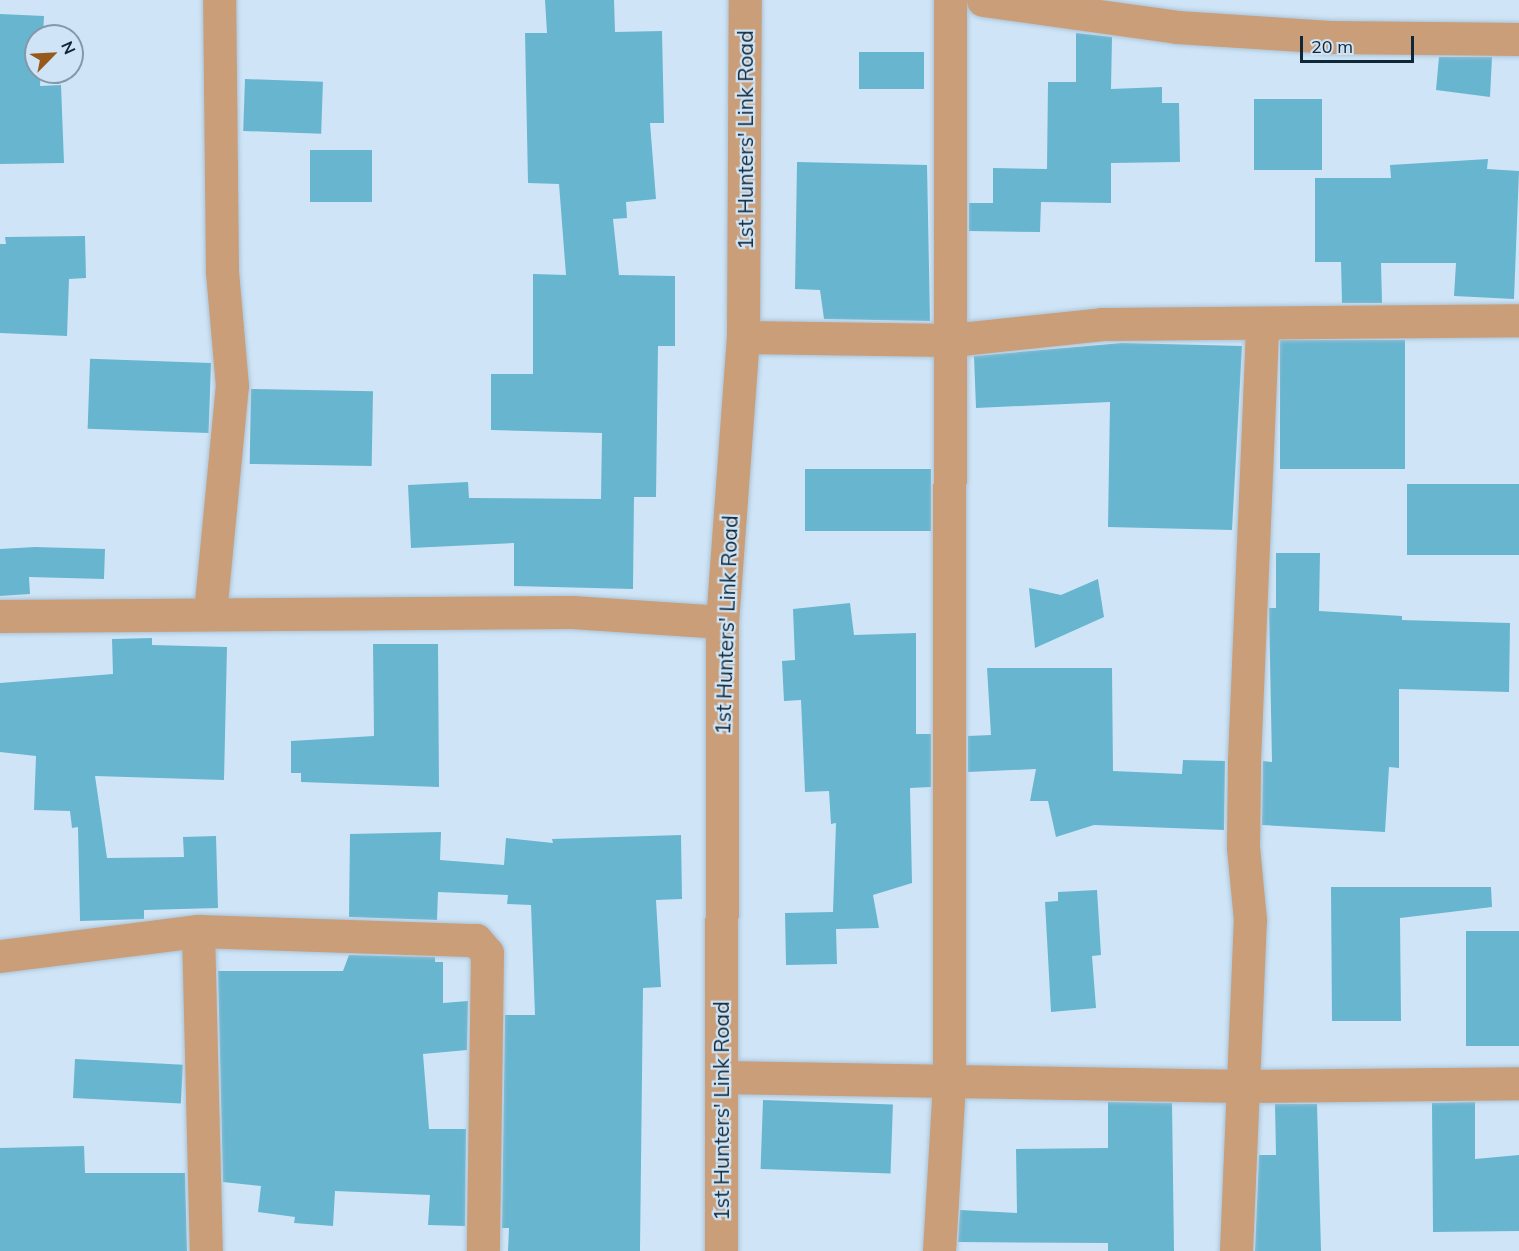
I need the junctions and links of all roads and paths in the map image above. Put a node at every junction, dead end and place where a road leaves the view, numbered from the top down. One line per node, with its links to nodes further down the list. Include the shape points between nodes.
1 (219, 0): 10 (street, via 222,271 232,386)
2 (745, 0): 8 (street, 1st Hunters' Link Road)
3 (950, 0): 9 (street)
4 (983, 0): 5 (street, via 1177,27 1330,37)
5 (1519, 39)
6 (1519, 320): 7 (street)
7 (1262, 325): 9 (street, via 1102,324); 18 (street, via 1244,760 1243,847 1250,920)
8 (743, 337): 9 (street); 12 (street, 1st Hunters' Link Road)
9 (951, 340): 16 (street)
10 (210, 613): 11 (street); 12 (street, via 572,612)
11 (0, 616)
12 (722, 622): 15 (street, 1st Hunters' Link Road)
13 (198, 931): 14 (street); 19 (street); 20 (street, via 476,940 487,953)
14 (0, 956)
15 (721, 1077): 16 (street); 21 (street, 1st Hunters' Link Road)
16 (949, 1081): 18 (street); 22 (street)
17 (1519, 1083): 18 (street)
18 (1246, 1086): 23 (street)
19 (206, 1251)
20 (483, 1251)
21 (721, 1251)
22 (939, 1251)
23 (1236, 1251)

